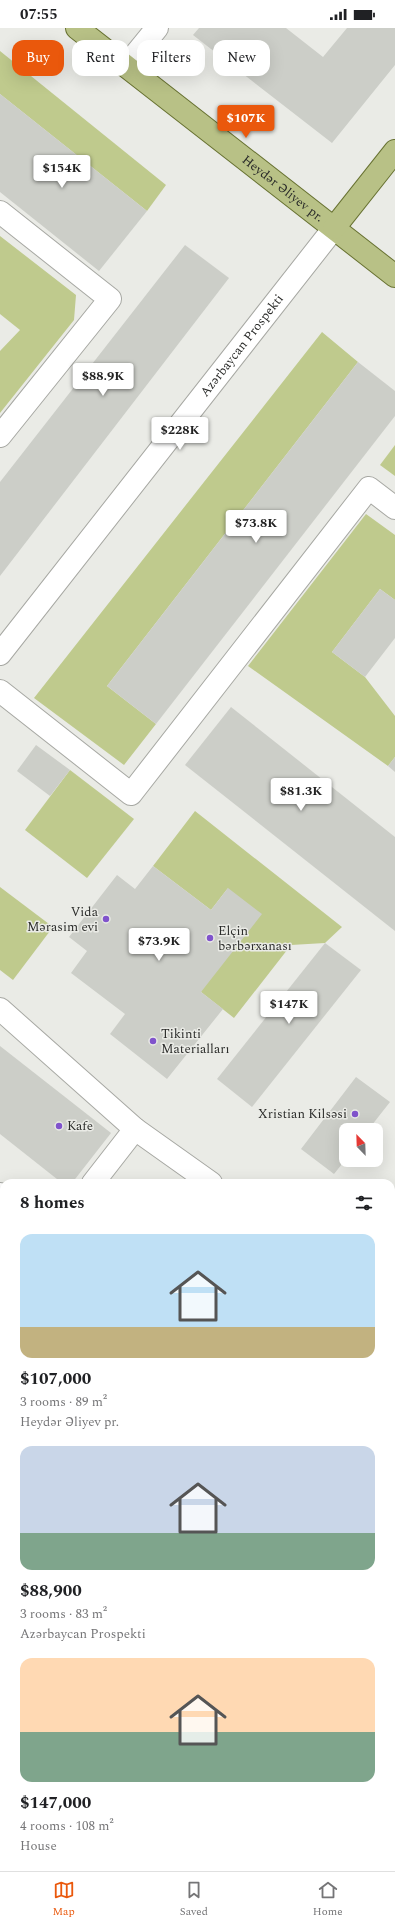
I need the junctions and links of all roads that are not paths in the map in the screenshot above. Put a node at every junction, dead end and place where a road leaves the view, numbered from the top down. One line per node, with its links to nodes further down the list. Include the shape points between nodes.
1 (77, 28): 3 (main road, Heydər Əliyev pr.)
2 (157, 28): 4 (street)
3 (92, 40)
4 (129, 62)
5 (129, 68): 8 (main road, Heydər Əliyev pr.)
6 (395, 151): 8 (main road, Azərbaycan Prospekti)
7 (0, 212): 10 (street, via 110,298)
8 (334, 228): 9 (main road, Heydər Əliyev pr.); 12 (street, Azərbaycan Prospekti)
9 (395, 276)
10 (0, 436)
11 (395, 508): 13 (street, via 369,488 132,794)
12 (0, 654)
13 (0, 691)
14 (0, 1009): 15 (street)
15 (135, 1129): 16 (street); 17 (street)
16 (96, 1179)
17 (205, 1179)

